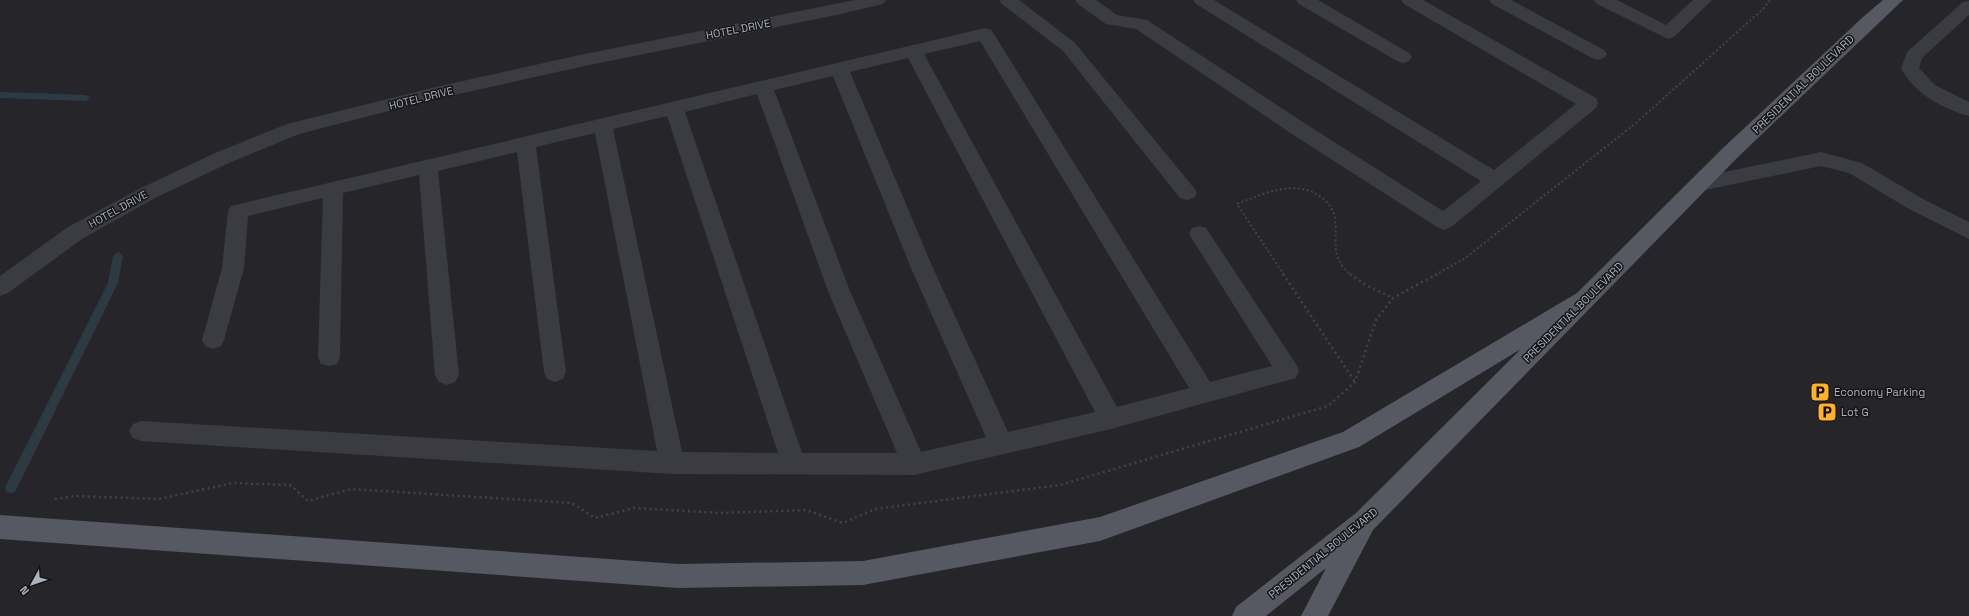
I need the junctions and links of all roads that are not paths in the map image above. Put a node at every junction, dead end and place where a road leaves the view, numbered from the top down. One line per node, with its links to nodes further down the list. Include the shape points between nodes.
1 (877, 0): 28 (street, HOTEL DRIVE, via 575,62 436,93 294,129 222,158 148,193 75,234)
2 (1008, 0): 25 (street, via 1069,47)
3 (1084, 0): 22 (street, via 1112,20 1141,24 1444,222)
4 (1202, 0): 22 (street)
5 (1305, 0): 14 (street)
6 (1410, 0): 22 (street, via 1589,103)
7 (1498, 0): 13 (street)
8 (1603, 0): 9 (street, via 1668,33)
9 (1701, 0)
10 (1894, 0): 23 (main road, PRESIDENTIAL BOULEVARD)
11 (1969, 6): 18 (street, via 1913,56 1910,69 1920,84 1942,98)
12 (913, 51): 15 (street); 34 (street, via 984,34); 35 (street)
13 (1598, 54)
14 (1403, 57)
15 (839, 69): 16 (street); 37 (street, via 922,268)
16 (764, 87): 17 (street); 40 (street, via 839,292)
17 (674, 108): 19 (street); 39 (street)
18 (1969, 109)
19 (603, 125): 20 (street); 38 (street)
20 (526, 143): 21 (street); 32 (street)
21 (428, 166): 24 (street); 33 (street)
22 (1495, 180)
23 (1700, 184): 26 (street, via 1821,159 1855,168 1916,204); 29 (main road, PRESIDENTIAL BOULEVARD)
24 (333, 189): 30 (street, via 238,211 233,268); 31 (street)
25 (1187, 193)
26 (1969, 231)
27 (1199, 234): 34 (street, via 1288,371)
28 (0, 287)
29 (1590, 296): 41 (main road, PRESIDENTIAL BOULEVARD); 42 (main road, via 1352,440 1100,528 863,573 678,576)
30 (213, 340)
31 (329, 357)
32 (555, 372)
33 (447, 375)
34 (1205, 394): 35 (street)
35 (1111, 418): 37 (street)
36 (141, 432): 38 (street)
37 (1002, 444): 40 (street)
38 (672, 462): 39 (street)
39 (794, 464): 40 (street)
40 (914, 464)
41 (1365, 521): 43 (main road, PRESIDENTIAL BOULEVARD); 44 (main road)
42 (0, 527)
43 (1245, 616)
44 (1314, 616)

